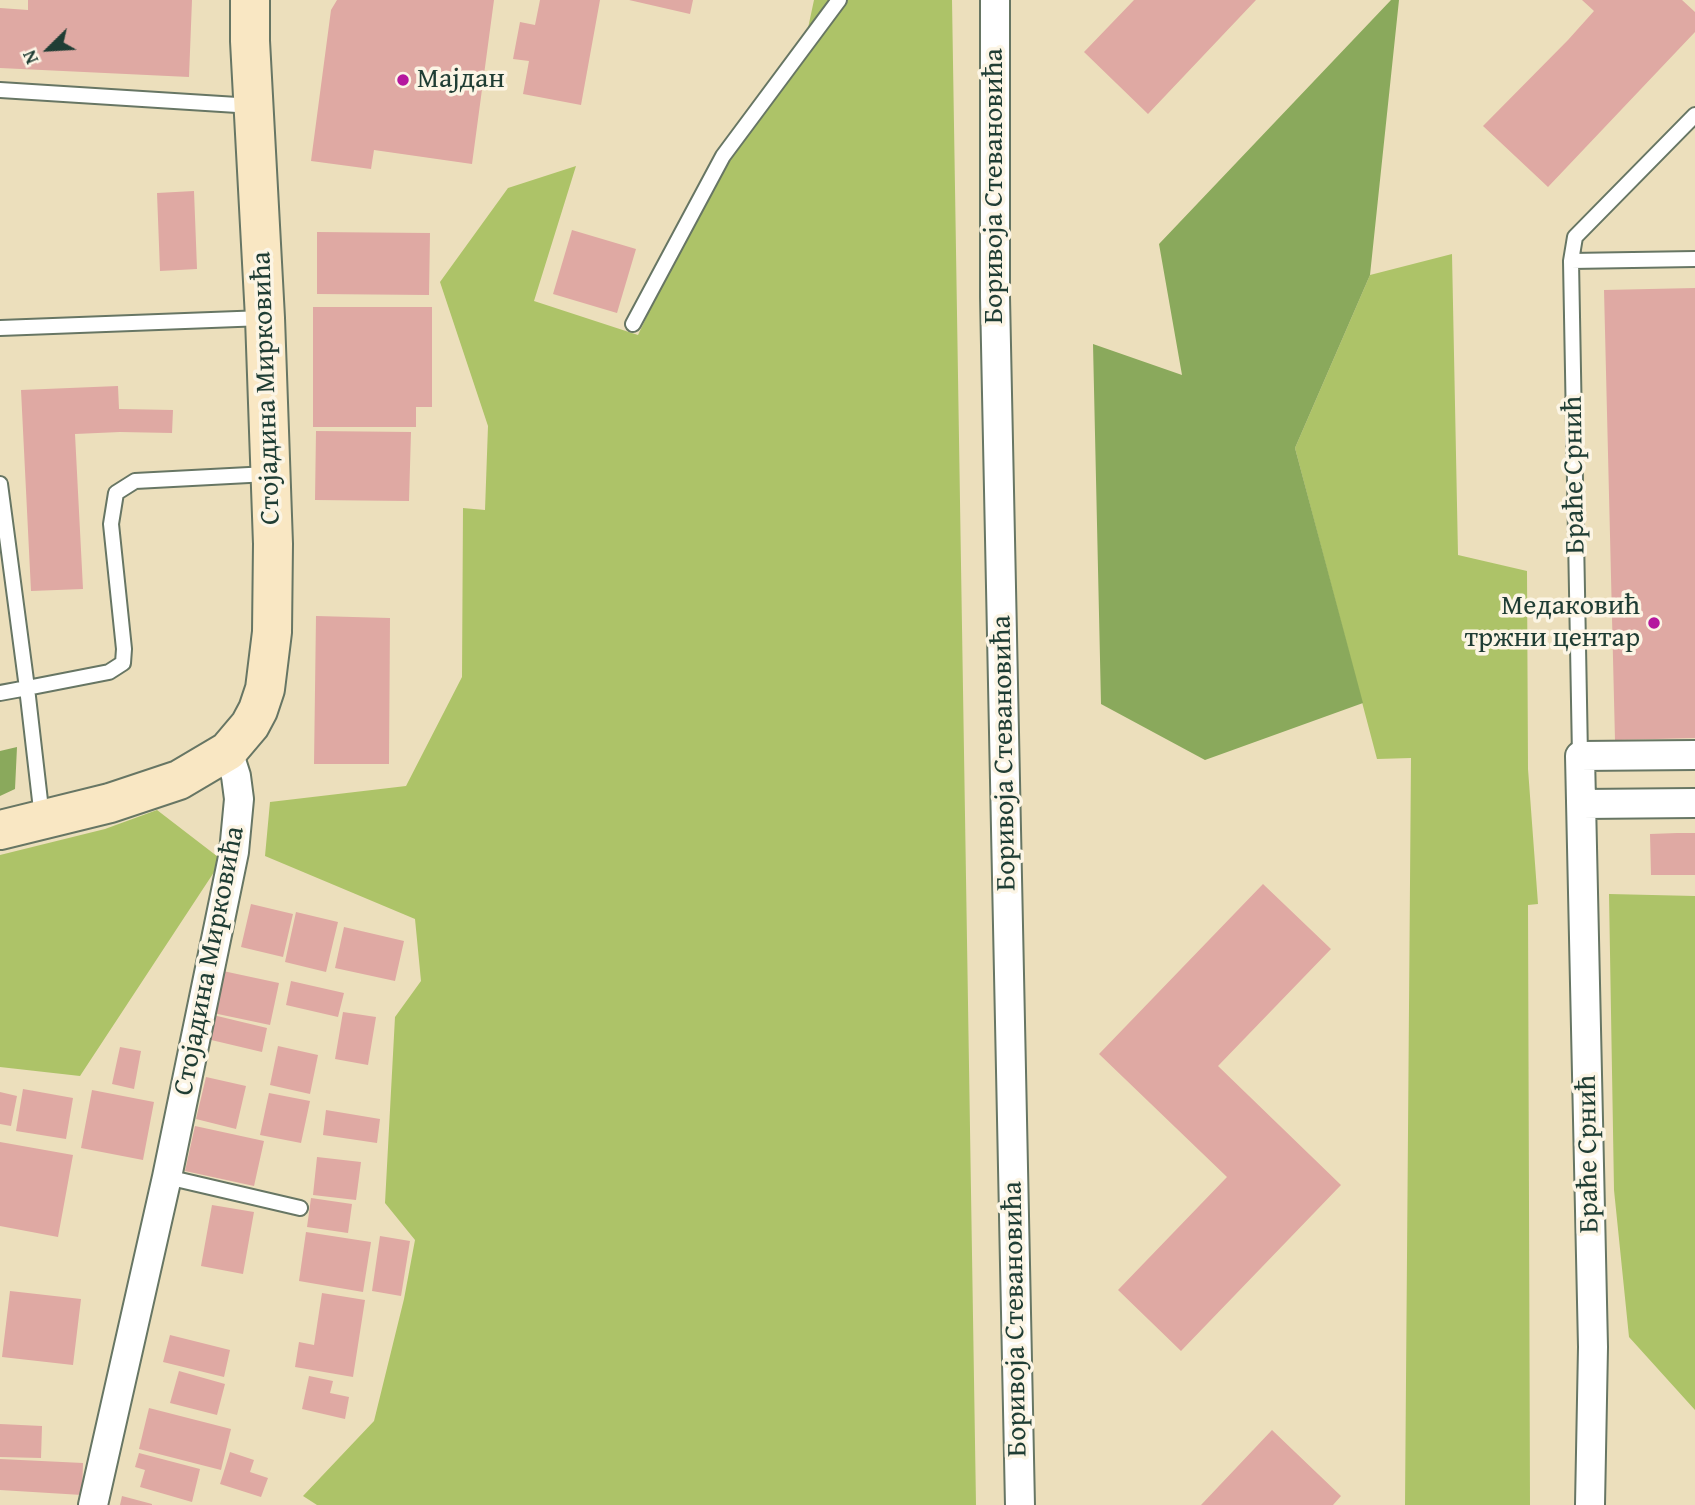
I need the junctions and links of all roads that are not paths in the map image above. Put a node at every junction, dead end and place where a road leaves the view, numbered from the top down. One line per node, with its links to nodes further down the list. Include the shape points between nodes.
1 (250, 0): 5 (street, Стојадина Мирковића)
2 (839, 0): 10 (lane, via 723,156)
3 (995, 0): 26 (street, Боривоја Стевановића, via 995,297)
4 (0, 90): 5 (lane)
5 (254, 106): 9 (street, Стојадина Мирковића)
6 (1695, 115): 8 (lane, Браће Срнић, via 1575,237)
7 (1695, 258): 8 (lane)
8 (1571, 261): 18 (lane, Браће Срнић)
9 (265, 318): 11 (lane); 12 (street, Стојадина Мирковића)
10 (633, 324)
11 (0, 328)
12 (271, 474): 14 (lane, via 135,481 117,493 111,524 123,663 109,672); 16 (street, Стојадина Мирковића, via 272,632 265,689 250,725)
13 (0, 484): 14 (lane)
14 (27, 688): 15 (lane); 21 (lane)
15 (0, 693)
16 (228, 751): 21 (street, via 179,780); 23 (street, Стојадина Мирковића, via 239,799 234,852)
17 (1695, 755): 18 (street)
18 (1580, 756): 20 (street, Браће Срнић)
19 (1695, 803): 20 (street)
20 (1581, 804): 27 (street, Браће Срнић, via 1593,1347)
21 (42, 820): 22 (street)
22 (0, 830)
23 (167, 1177): 24 (lane); 25 (street, Стојадина Мирковића)
24 (300, 1209)
25 (93, 1505)
26 (1020, 1505)
27 (1590, 1505)

